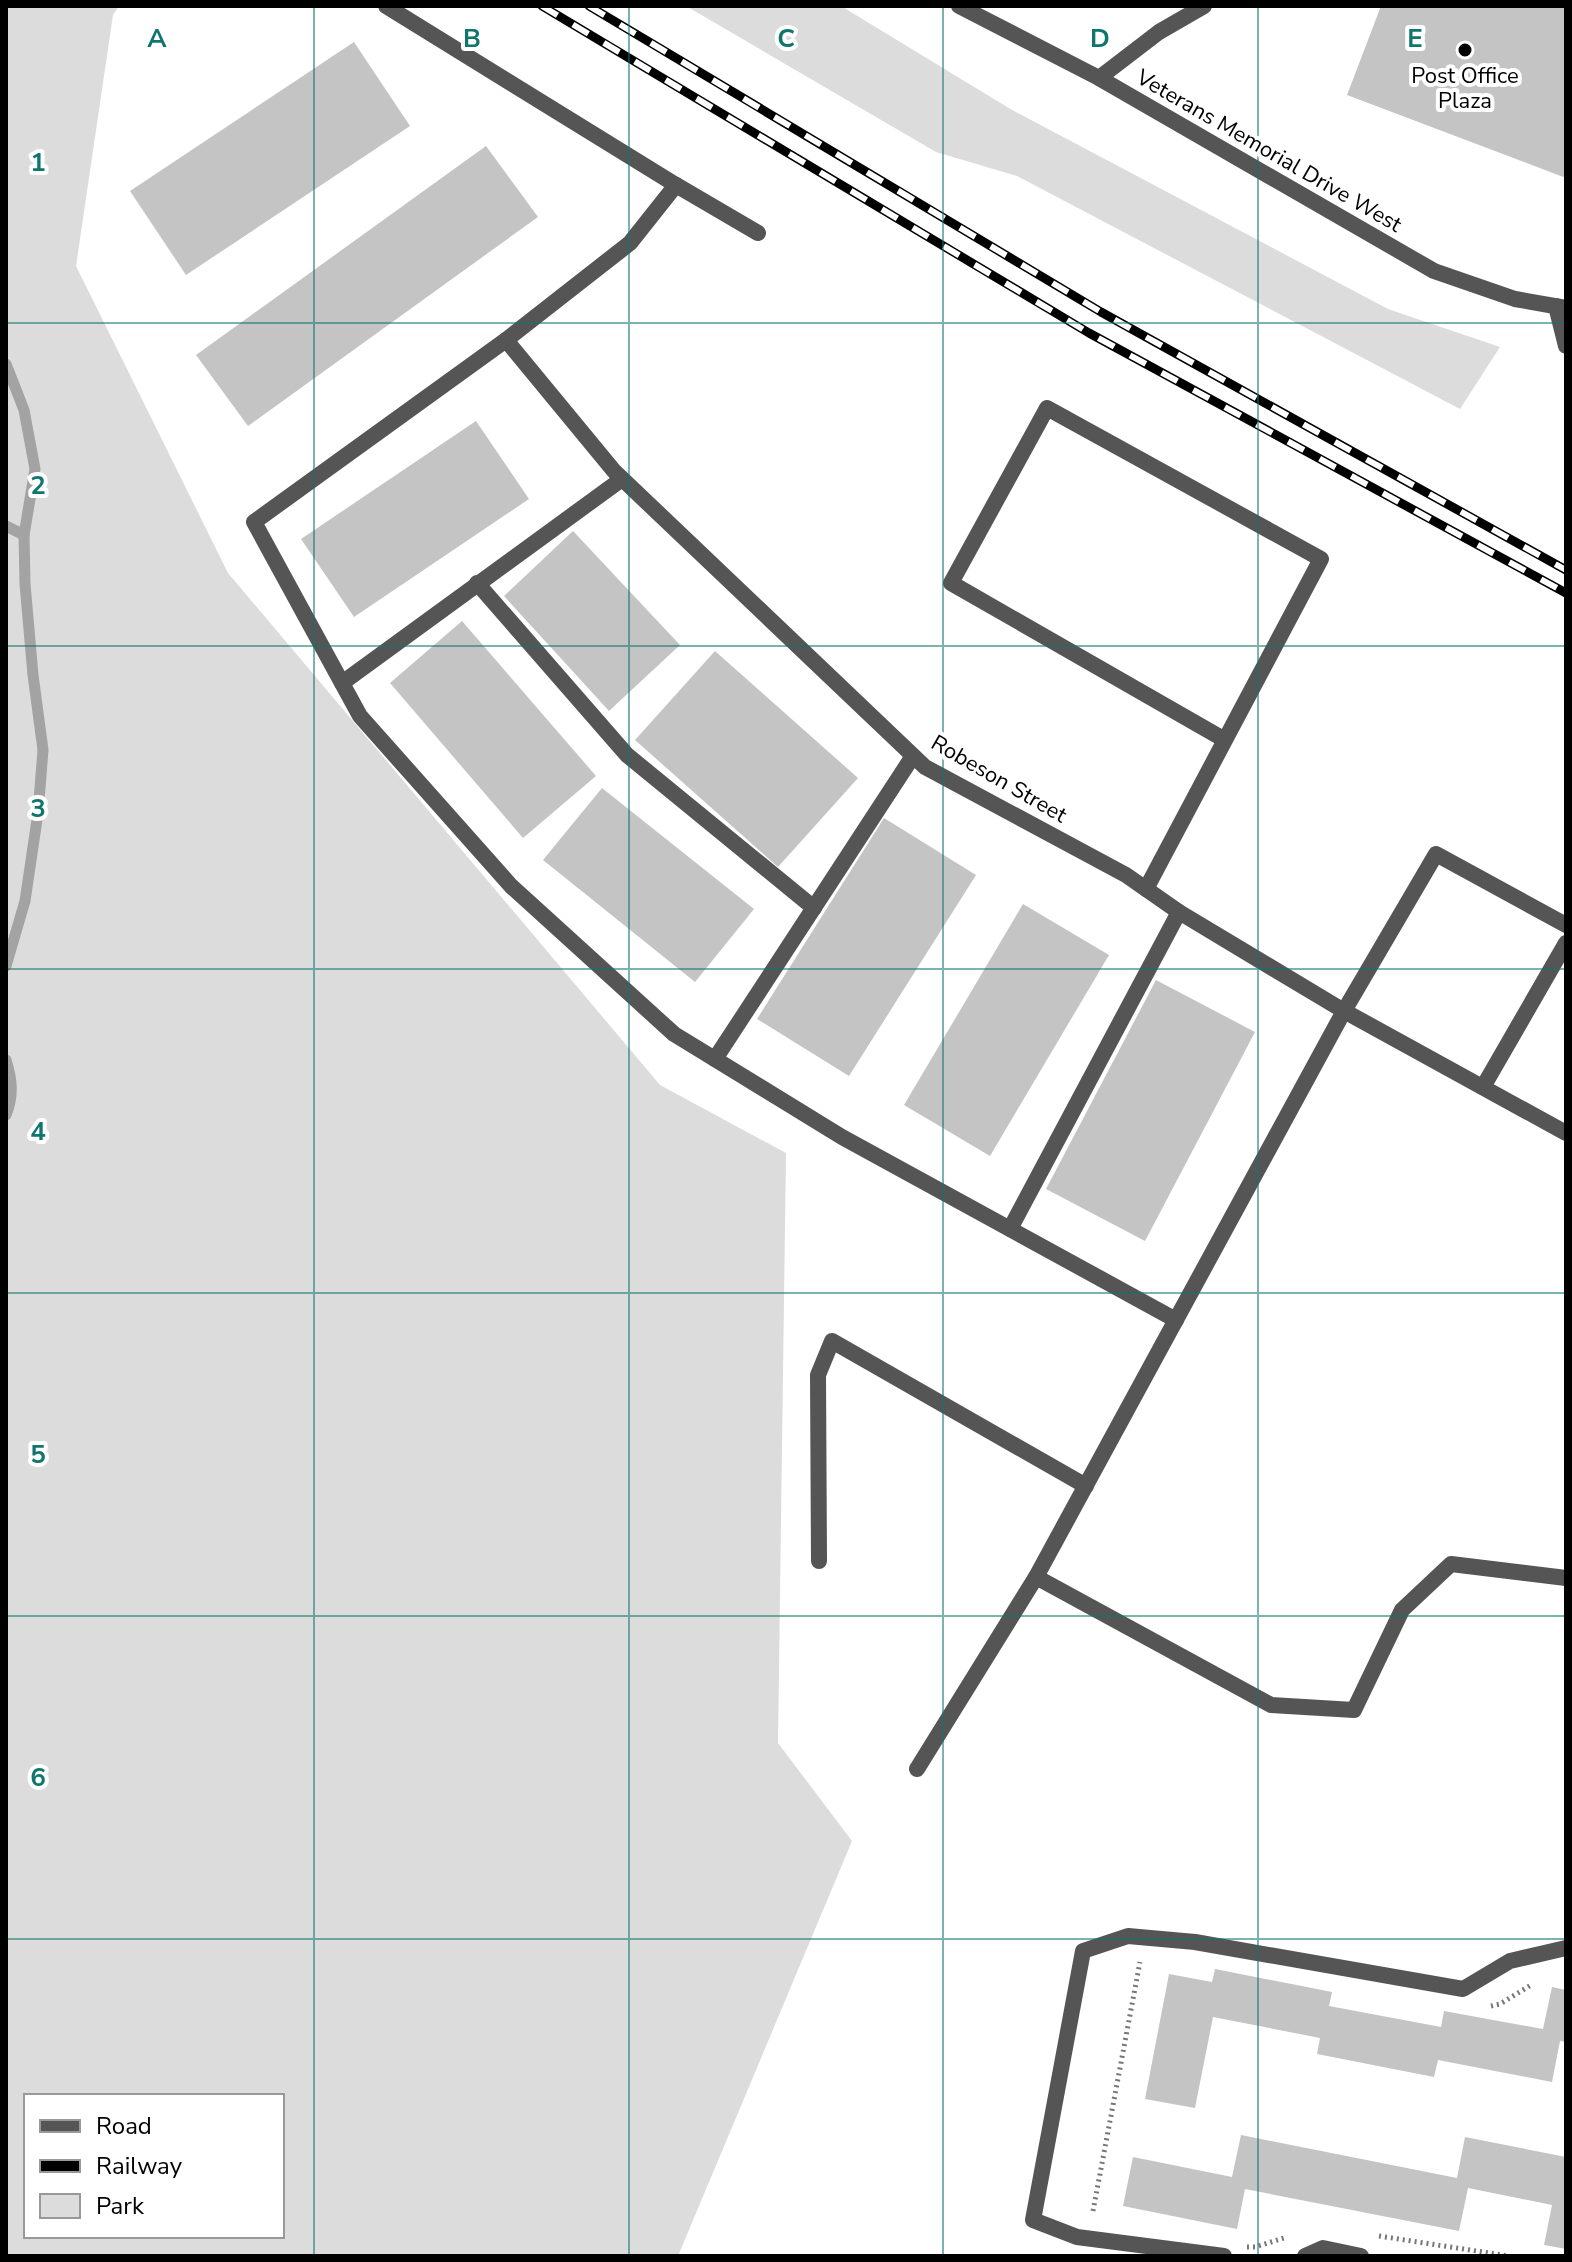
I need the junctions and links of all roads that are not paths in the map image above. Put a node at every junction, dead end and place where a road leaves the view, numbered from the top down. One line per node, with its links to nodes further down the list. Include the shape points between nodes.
1 (386, 6): 5 (street)
2 (959, 6): 4 (street, Veterans Memorial Drive West)
3 (1204, 6): 4 (street, via 1159,32)
4 (1099, 78): 7 (street, Veterans Memorial Drive West, via 1434,271 1515,299)
5 (676, 185): 6 (street); 8 (street, via 630,243)
6 (758, 233)
7 (1561, 307): 9 (street)
8 (506, 340): 10 (street, Robeson Street); 12 (street, via 254,522)
9 (1566, 346)
10 (622, 479): 11 (street); 14 (street, Robeson Street)
11 (477, 583): 12 (street); 16 (street, via 627,755)
12 (342, 683): 21 (street, via 360,716 511,886 674,1034)
13 (1225, 740): 13 (street, via 1321,559 1047,408 951,583); 15 (street)
14 (913, 756): 15 (street, Robeson Street); 16 (street)
15 (1146, 889): 17 (street, Robeson Street)
16 (814, 908): 21 (street)
17 (1179, 912): 20 (street, Robeson Street); 24 (street)
18 (1566, 925): 20 (street, via 1436,854)
19 (1566, 943): 22 (street)
20 (1344, 1011): 22 (street, Robeson Street); 25 (street)
21 (715, 1059): 24 (street, via 842,1137)
22 (1483, 1087): 23 (street, Robeson Street)
23 (1566, 1133)
24 (1010, 1229): 25 (street)
25 (1176, 1320): 26 (street)
26 (1086, 1486): 27 (street, via 832,1341 818,1375); 28 (street)
27 (819, 1561)
28 (1036, 1577): 29 (street, via 1271,1705 1354,1710 1402,1610 1451,1564); 30 (street)
29 (1566, 1578)
30 (917, 1769)
31 (1566, 1948): 32 (street, via 1510,1961 1463,1989 1195,1942 1128,1936 1083,1951 1033,2220 1077,2237)
32 (1224, 2256)
33 (1305, 2256): 34 (street, via 1323,2248)
34 (1361, 2256)

